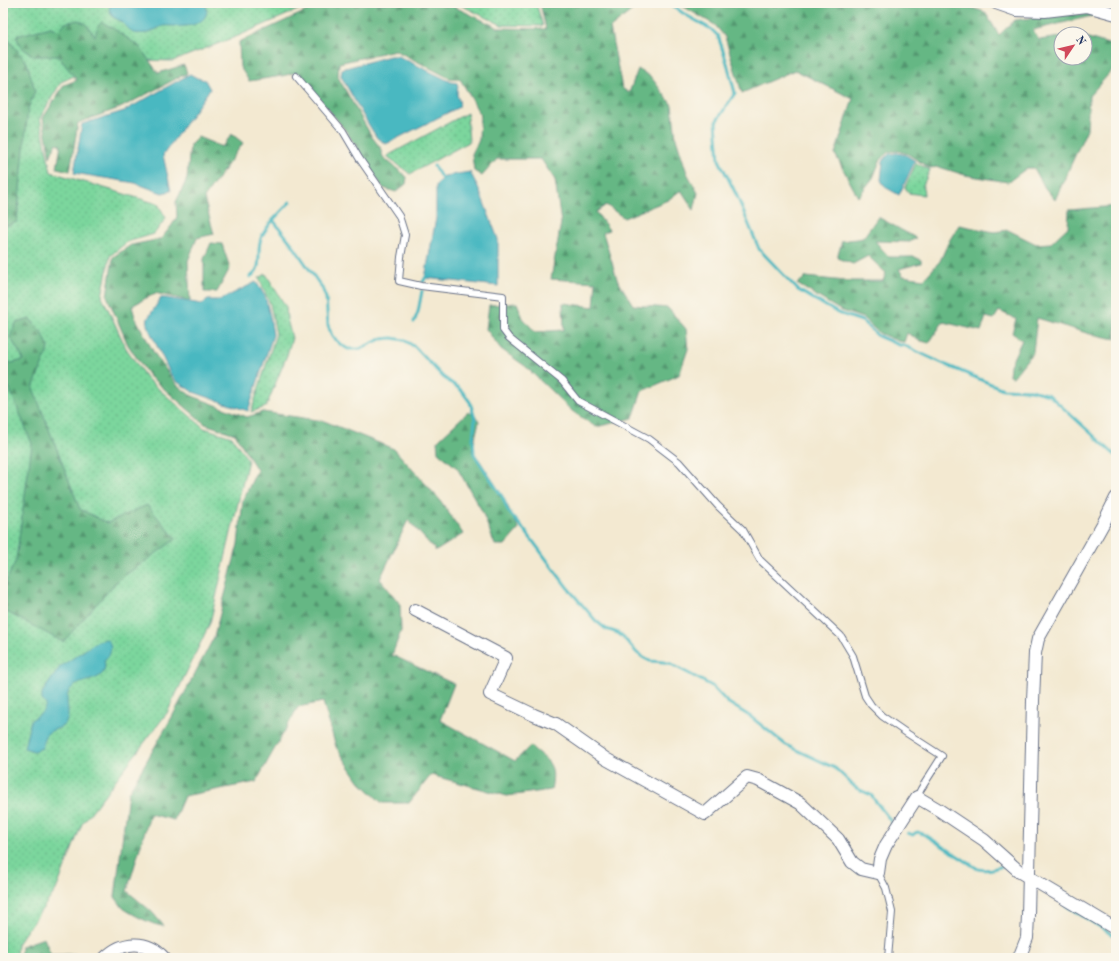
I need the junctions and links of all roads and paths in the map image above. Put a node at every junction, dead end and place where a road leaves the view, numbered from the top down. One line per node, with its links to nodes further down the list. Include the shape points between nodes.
1 (996, 3): 2 (street, via 1016,10 1045,11)
2 (1078, 5): 3 (street)
3 (1116, 14)
4 (296, 76): 7 (lane, via 343,131 399,216 405,235 399,281 503,296 503,330 509,338 562,381 578,401 649,439 679,462 743,530 760,560 841,636 853,656 865,696 872,705 882,716 942,756)
5 (1116, 498): 9 (street, via 1038,639 1033,701)
6 (415, 610): 8 (street, via 506,658 490,694 556,724 606,759 705,814 747,776 758,780 800,803 838,839 852,862 861,869)
7 (918, 797): 8 (street, via 886,845); 9 (street, via 984,840)
8 (878, 873): 13 (lane, via 886,888 892,912)
9 (1029, 877): 10 (street); 14 (street, via 1026,938)
10 (1116, 929)
11 (105, 958): 12 (street, via 120,948 133,945 148,946)
12 (164, 958)
13 (888, 958)
14 (1019, 958)

